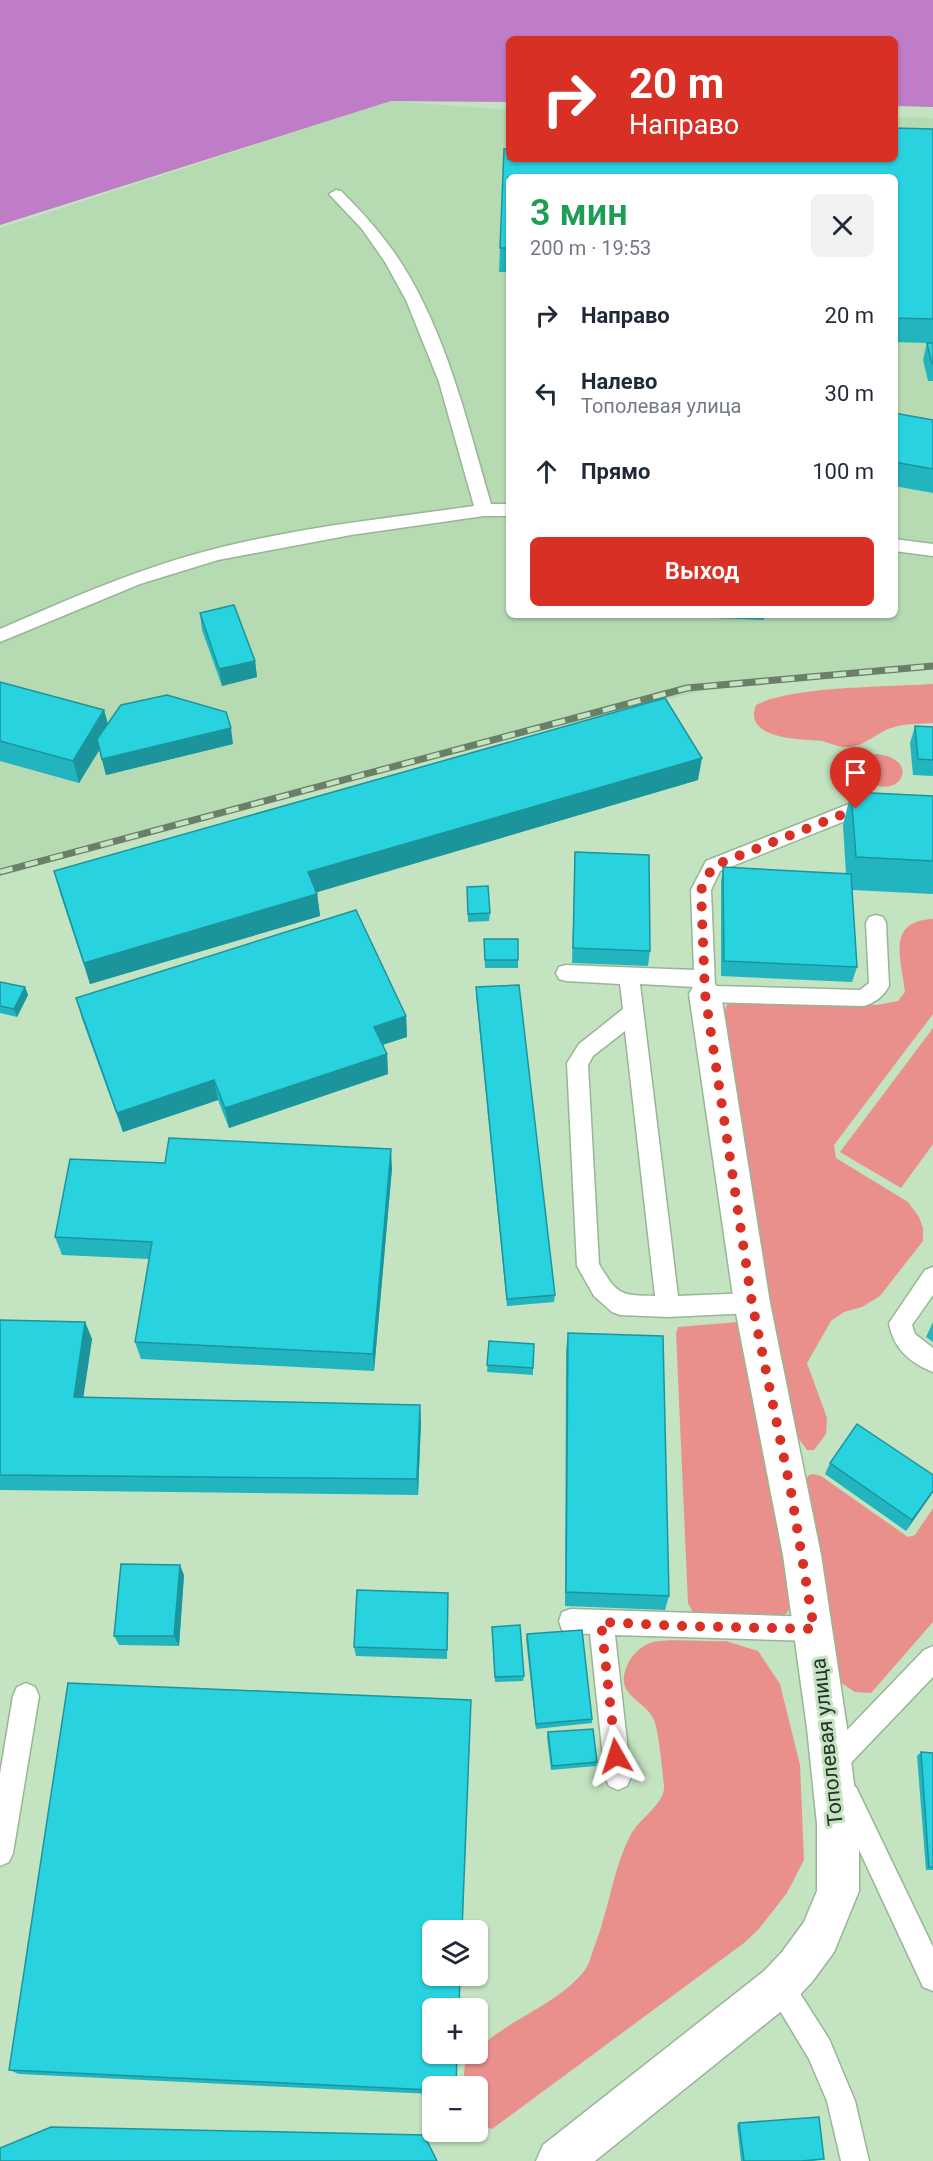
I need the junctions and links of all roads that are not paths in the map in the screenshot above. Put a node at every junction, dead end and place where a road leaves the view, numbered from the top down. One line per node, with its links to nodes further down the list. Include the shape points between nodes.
1 (336, 194): 2 (lane, via 384,248 432,339)
2 (484, 510): 3 (lane); 6 (lane, via 218,554 114,586)
3 (506, 510)
4 (898, 546): 5 (lane)
5 (933, 550)
6 (0, 636)
7 (895, 804): 11 (lane, via 856,809 713,866 701,890)
8 (876, 923): 11 (lane, via 879,986 864,998)
9 (566, 973): 10 (lane)
10 (629, 976): 11 (lane); 12 (lane)
11 (704, 986): 14 (street, Тополевая улица)
12 (633, 1013): 15 (lane); 15 (lane, via 586,1050 577,1063 588,1266 602,1289 620,1305)
13 (933, 1277): 16 (lane, via 900,1323 901,1335 910,1346)
14 (752, 1303): 15 (lane); 19 (street, Тополевая улица, via 791,1492)
15 (668, 1307)
16 (933, 1361)
17 (571, 1621): 18 (lane)
18 (601, 1622): 19 (lane); 24 (lane)
19 (814, 1629): 22 (street, Тополевая улица)
20 (933, 1659): 22 (lane)
21 (26, 1696): 23 (lane)
22 (832, 1764): 26 (lane); 27 (street, Тополевая улица, via 838,1824 838,1891 819,1937)
23 (7, 1770): 25 (lane)
24 (618, 1777)
25 (0, 1852)
26 (933, 1977)
27 (779, 1986): 28 (street, Тополевая улица); 29 (lane, via 819,2049 841,2101)
28 (559, 2161)
29 (855, 2161)

